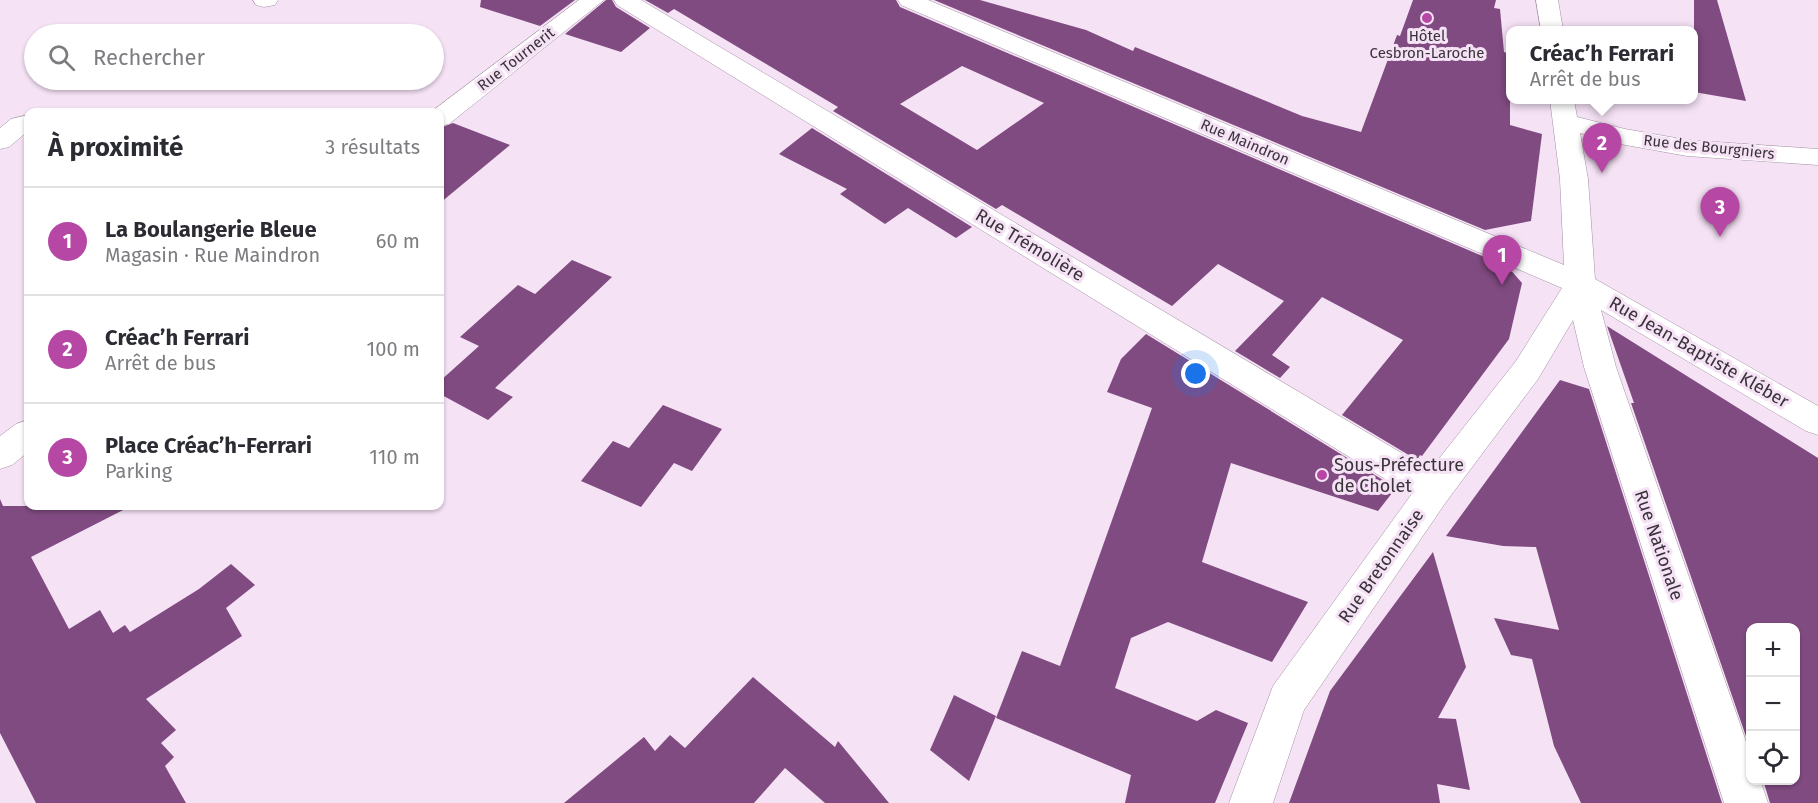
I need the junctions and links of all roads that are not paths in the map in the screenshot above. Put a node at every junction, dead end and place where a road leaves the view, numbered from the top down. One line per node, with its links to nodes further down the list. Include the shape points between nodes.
1 (593, 0): 7 (street, Rue Tournerit)
2 (625, 0): 15 (street, Rue Trémolière)
3 (909, 0): 11 (street, Rue Maindron)
4 (1547, 0): 5 (street)
5 (1551, 26)
6 (1564, 111): 10 (street, Rue des Bourgniers, via 1620,136 1687,148); 11 (street, Rue Nationale, via 1574,179)
7 (444, 115)
8 (24, 124): 9 (street)
9 (0, 141)
10 (1818, 157)
11 (1580, 284): 12 (street, Rue Jean-Baptiste Kléber); 15 (street, Rue Bretonnaise, via 1527,370); 17 (street, Rue Nationale, via 1600,367)
12 (1818, 422)
13 (24, 437): 14 (street)
14 (0, 455)
15 (1434, 491): 16 (street, Rue Bretonnaise, via 1287,700)
16 (1251, 803)
17 (1746, 803)

